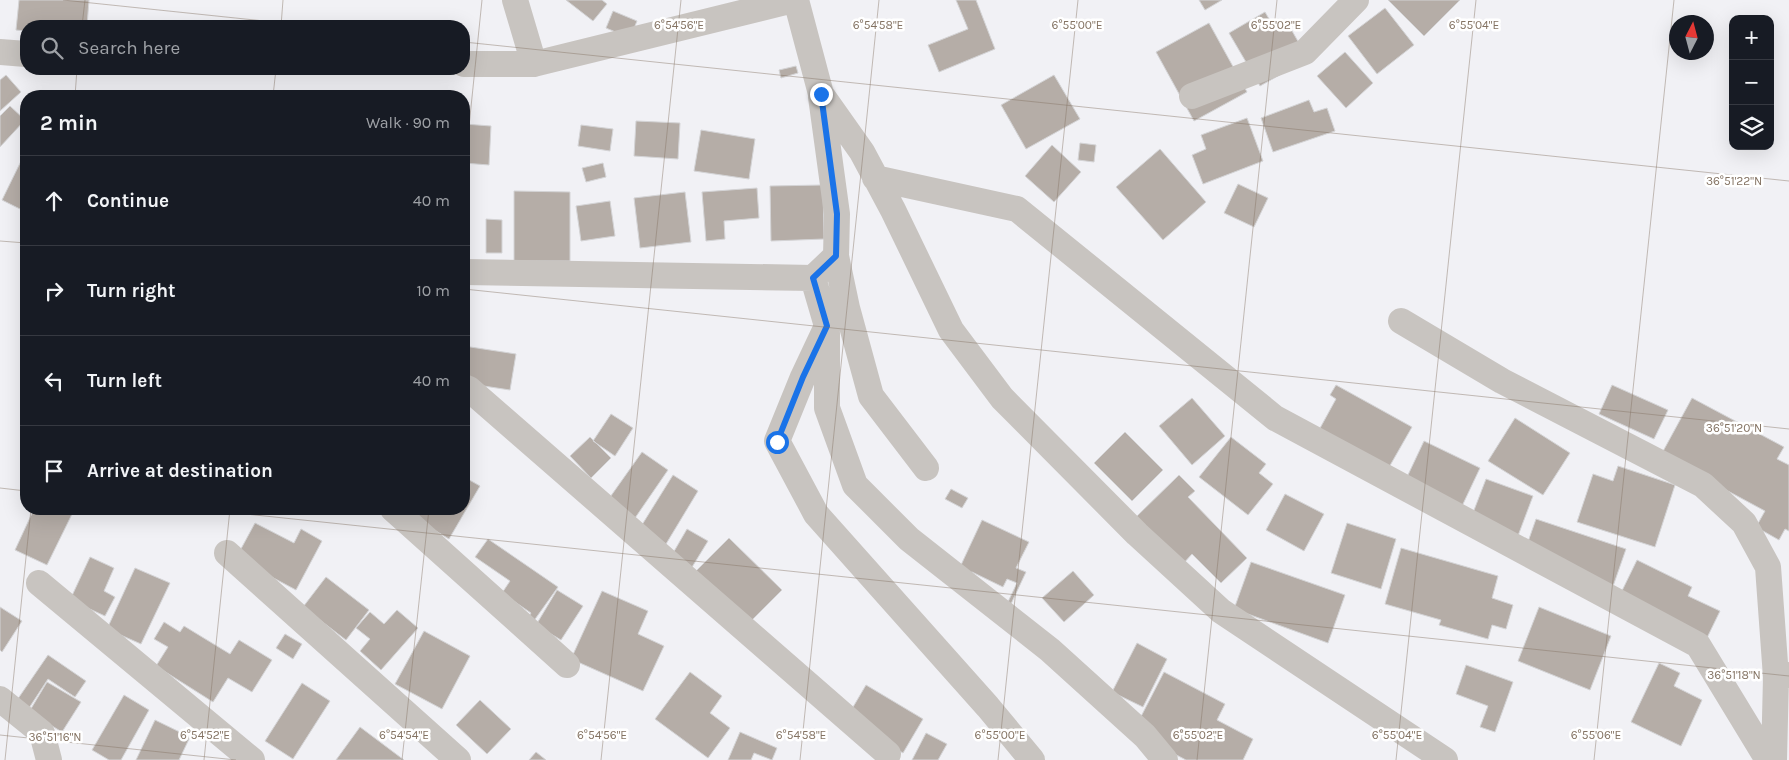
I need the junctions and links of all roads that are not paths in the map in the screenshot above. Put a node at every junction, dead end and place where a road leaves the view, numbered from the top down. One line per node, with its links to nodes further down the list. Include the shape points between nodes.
1 (515, 0): 7 (street)
2 (795, 0): 7 (street); 8 (street)
3 (1356, 0): 9 (street, via 1305,52)
4 (0, 52): 5 (street)
5 (20, 54)
6 (470, 64): 7 (street)
7 (534, 64)
8 (821, 94): 10 (street, via 862,152); 11 (street, via 837,214)
9 (1192, 96)
10 (876, 178): 30 (street, via 951,330 1002,398 1137,534 1221,611); 31 (street, via 1017,209 1275,418 1698,646)
11 (836, 256): 13 (street); 17 (street, via 872,396)
12 (470, 272): 13 (street)
13 (813, 278): 15 (street)
14 (1402, 321): 22 (street, via 1502,381 1703,485 1744,523 1768,566)
15 (827, 326): 28 (street, via 777,442 816,514); 29 (street, via 827,408 855,485 909,539 1050,650 1145,736)
16 (470, 390): 24 (street)
17 (926, 468)
18 (400, 515): 21 (street)
19 (226, 553): 27 (street)
20 (39, 583): 26 (street)
21 (567, 665)
22 (1783, 676): 32 (street)
23 (0, 699): 25 (street, via 42,733)
24 (888, 754)
25 (49, 760)
26 (252, 760)
27 (458, 760)
28 (1032, 760)
29 (1165, 760)
30 (1445, 760)
31 (1768, 760)
32 (1774, 760)

